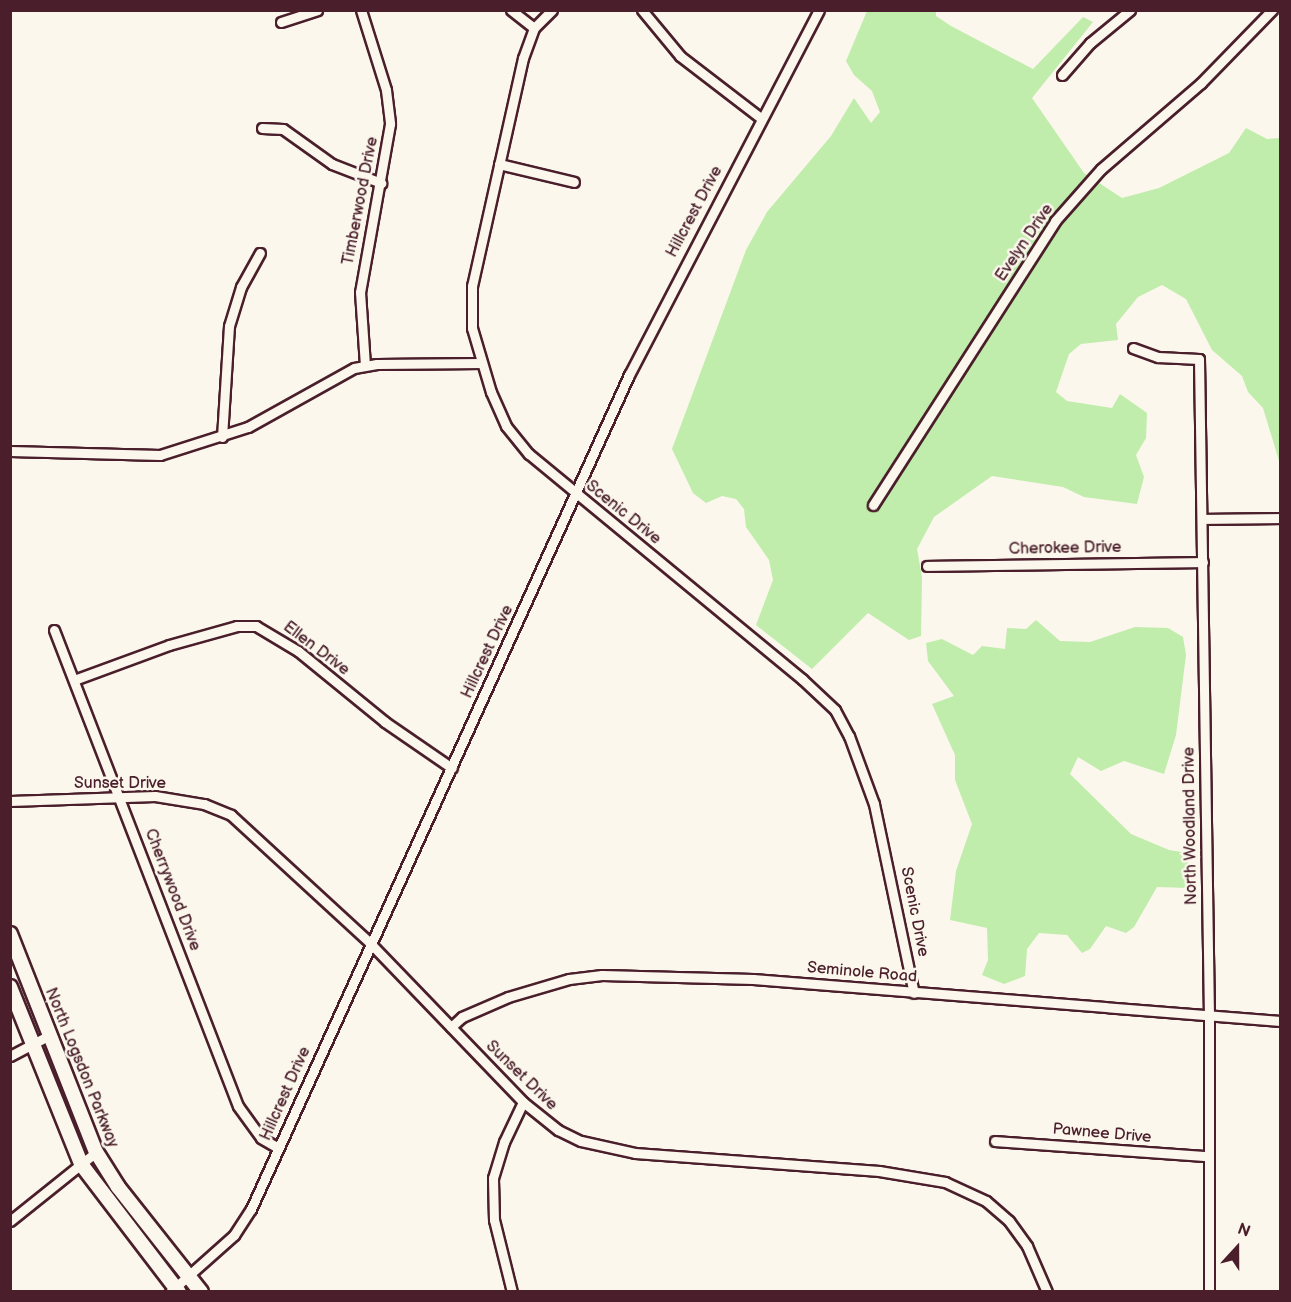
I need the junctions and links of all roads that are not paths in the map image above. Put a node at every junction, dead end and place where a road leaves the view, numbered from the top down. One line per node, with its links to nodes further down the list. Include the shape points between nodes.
1 (317, 10): 9 (street)
2 (362, 10): 16 (street, Timberwood Drive, via 389,107 390,140)
3 (512, 10): 10 (street)
4 (552, 10): 10 (street, Scenic Drive)
5 (642, 10): 12 (street, via 680,56)
6 (819, 10): 12 (street, Hillcrest Drive)
7 (1130, 10): 11 (street, via 1090,43)
8 (1272, 10): 24 (street, Evelyn Drive, via 1201,83 1101,169 1055,221)
9 (281, 22)
10 (534, 28): 14 (street, Scenic Drive, via 521,64)
11 (1062, 75)
12 (762, 119): 23 (street, Hillcrest Drive, via 662,308)
13 (262, 128): 16 (street, via 283,129 332,165)
14 (499, 164): 15 (street); 19 (street, Scenic Drive, via 470,300)
15 (574, 182)
16 (381, 183): 20 (street, Timberwood Drive, via 360,292)
17 (260, 253): 21 (street, via 241,287 229,326)
18 (1133, 348): 26 (street, North Woodland Drive, via 1158,357 1199,359)
19 (482, 363): 20 (street); 23 (street, Scenic Drive, via 500,415 513,436)
20 (365, 365): 21 (street, via 332,377 260,422)
21 (222, 437): 22 (street, via 145,457)
22 (10, 451)
23 (576, 495): 31 (street, Hillcrest Drive); 37 (street, Scenic Drive, via 802,679 834,710 849,736 877,813)
24 (873, 505)
25 (1281, 518): 26 (street)
26 (1202, 519): 27 (street, North Woodland Drive)
27 (1203, 562): 28 (street, Cherokee Drive); 38 (street, North Woodland Drive)
28 (927, 566)
29 (54, 630): 30 (street, Cherrywood Drive)
30 (74, 681): 31 (street, Ellen Drive, via 169,645 237,626 255,626 298,651 386,722); 32 (street, Cherrywood Drive)
31 (452, 768): 35 (street, Hillcrest Drive)
32 (120, 795): 33 (street, Sunset Drive); 35 (street, Sunset Drive, via 186,800 231,815); 46 (street, Cherrywood Drive, via 238,1106 261,1138)
33 (10, 801)
34 (10, 934): 41 (main road, North Logsdon Parkway)
35 (370, 943): 40 (street, Sunset Drive); 46 (street, Hillcrest Drive)
36 (10, 987): 42 (main road)
37 (914, 993): 38 (street, Seminole Road); 40 (street, Seminole Road, via 743,979 585,976 508,997 462,1017)
38 (1209, 1015): 39 (street, Seminole Road); 48 (street, North Woodland Drive)
39 (1281, 1021)
40 (451, 1027): 44 (street, Sunset Drive)
41 (50, 1035): 42 (street); 47 (main road, North Logsdon Parkway)
42 (34, 1045): 43 (street); 49 (main road)
43 (10, 1056)
44 (523, 1102): 54 (street, via 493,1178 494,1220); 55 (street, Sunset Drive, via 558,1130 601,1147 909,1174 945,1182 986,1201 1009,1221 1027,1246)
45 (995, 1141): 48 (street, Pawnee Drive)
46 (278, 1148): 51 (street, Hillcrest Drive, via 244,1222)
47 (96, 1152): 49 (street); 51 (main road, North Logsdon Parkway, via 118,1187)
48 (1206, 1156): 56 (street, North Woodland Drive)
49 (81, 1164): 50 (street); 52 (main road)
50 (10, 1221)
51 (189, 1277): 52 (street, Hillcrest Drive); 53 (main road, North Logsdon Parkway)
52 (175, 1290)
53 (201, 1292)
54 (512, 1292)
55 (1047, 1292)
56 (1209, 1292)

